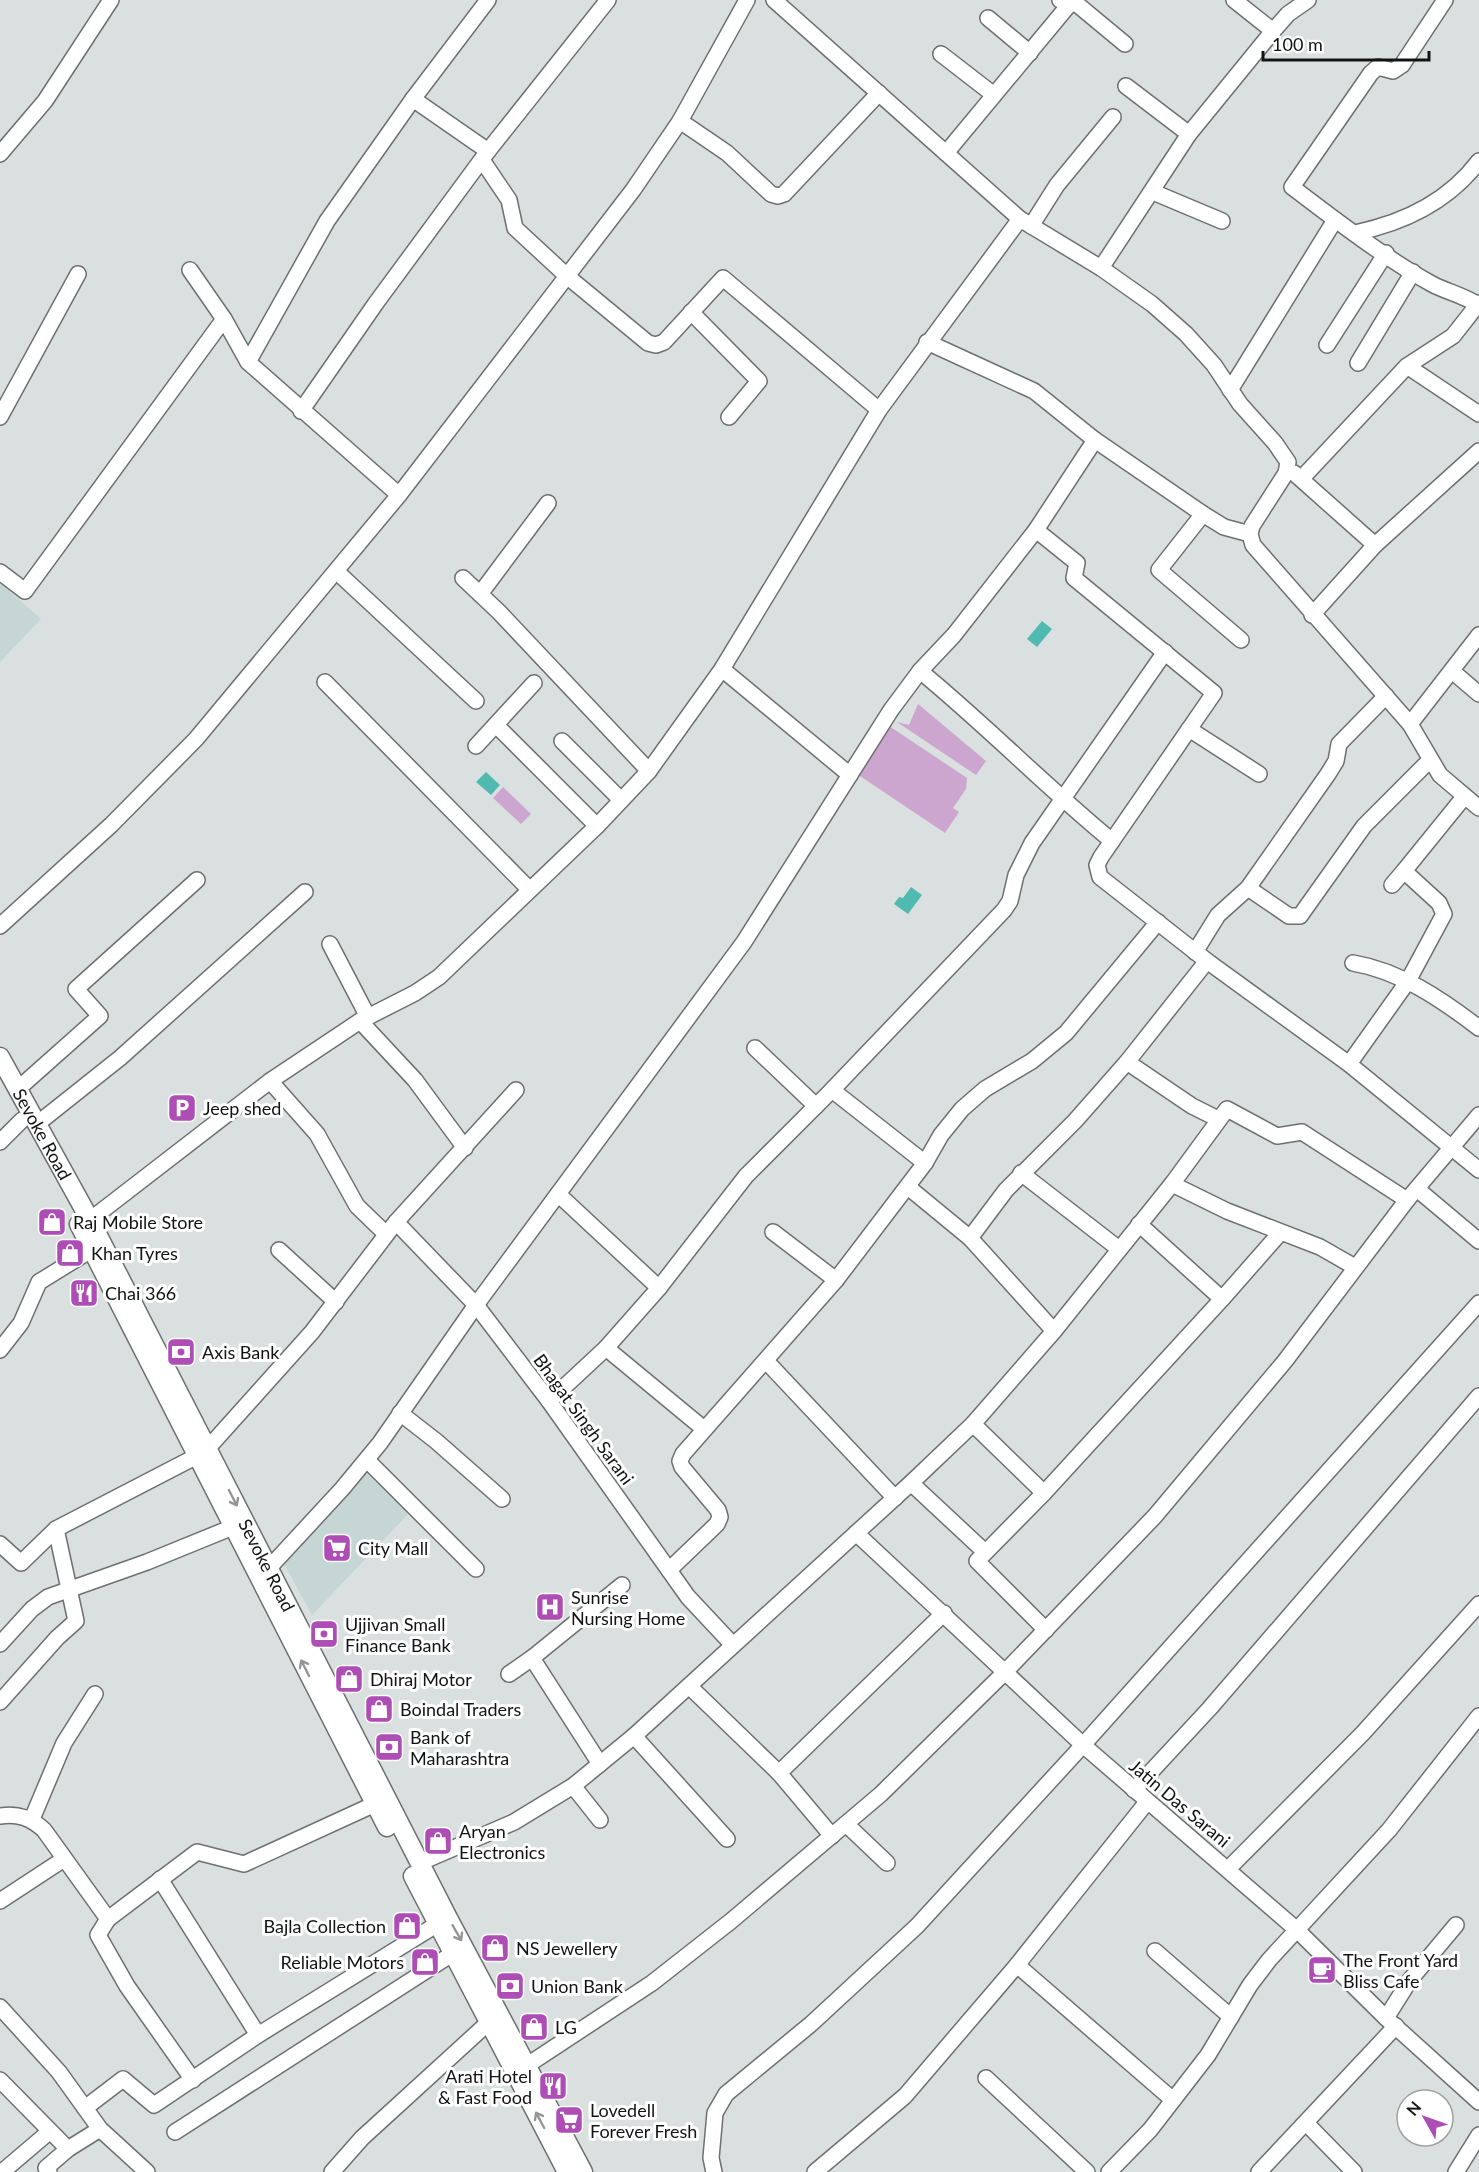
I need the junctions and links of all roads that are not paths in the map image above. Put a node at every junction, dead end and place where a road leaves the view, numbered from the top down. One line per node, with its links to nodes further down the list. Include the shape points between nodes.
1 (111, 0): 23 (street, via 45,102)
2 (488, 0): 18 (street)
3 (608, 0): 24 (street)
4 (747, 0): 20 (street)
5 (774, 0): 16 (street)
6 (1234, 0): 11 (street)
7 (1308, 0): 11 (street)
8 (1445, 0): 27 (street, via 1402,65 1394,71 1378,67 1371,73 1292,187)
9 (1068, 1): 12 (street); 13 (street)
10 (988, 18): 13 (street)
11 (1273, 31): 21 (street)
12 (1125, 44)
13 (1030, 52): 17 (street)
14 (940, 54): 17 (street)
15 (1126, 86): 21 (street)
16 (879, 93): 20 (street, via 781,196 771,194 727,153); 22 (street)
17 (994, 95): 22 (street)
18 (413, 99): 24 (street); 42 (street, via 327,221)
19 (1113, 117): 29 (street)
20 (680, 121): 36 (street)
21 (1189, 134): 26 (street)
22 (946, 153): 29 (street)
23 (0, 154)
24 (485, 156): 36 (street, via 509,200 514,226); 47 (street)
25 (1479, 160): 30 (street, via 1454,189 1432,204 1384,227)
26 (1154, 192): 28 (street); 32 (street)
27 (1335, 220): 30 (street); 45 (street)
28 (1222, 221)
29 (1026, 222): 32 (street); 40 (street)
30 (1355, 233): 31 (street)
31 (1386, 253): 34 (street); 41 (street)
32 (1101, 268): 45 (street, via 1186,334)
33 (190, 270): 39 (street)
34 (1413, 272): 37 (street); 43 (street)
35 (78, 274): 49 (street)
36 (568, 277): 38 (street, via 652,344 664,342); 55 (street)
37 (1478, 304): 44 (street, via 1453,336)
38 (691, 312): 46 (street, via 723,278); 50 (street, via 759,381)
39 (224, 319): 42 (street); 62 (street, via 25,591)
40 (927, 342): 46 (street); 51 (street, via 1034,391)
41 (1327, 345)
42 (248, 362): 47 (street)
43 (1358, 363)
44 (1407, 366): 48 (street); 54 (street)
45 (1230, 390): 53 (street, via 1284,454)
46 (879, 410): 69 (street)
47 (301, 411): 55 (street)
48 (1479, 414)
49 (0, 417)
50 (729, 417)
51 (1095, 440): 57 (street); 58 (street)
52 (1479, 451): 60 (street)
53 (1287, 470): 54 (street); 59 (street)
54 (1302, 478): 60 (street)
55 (399, 495): 61 (street)
56 (548, 502): 64 (street)
57 (1203, 514): 59 (street, via 1224,527); 67 (street, via 1159,570)
58 (1036, 530): 68 (street, via 1077,563 1074,578); 70 (street, via 954,635)
59 (1250, 534): 65 (street, via 1253,545)
60 (1375, 545): 65 (street)
61 (336, 571): 76 (street); 99 (street, via 155,783)
62 (0, 572)
63 (463, 578): 64 (street)
64 (480, 594): 83 (street)
65 (1312, 615): 75 (street)
66 (1479, 635): 71 (street)
67 (1241, 640)
68 (1165, 652): 79 (street, via 1214,693); 87 (street)
69 (722, 669): 83 (street); 85 (street)
70 (920, 671): 85 (street); 87 (street, via 1015,752)
71 (1452, 671): 74 (street); 77 (street)
72 (325, 682): 96 (street)
73 (534, 683): 78 (street)
74 (1479, 694)
75 (1386, 696): 77 (street); 95 (street, via 1339,744 1336,761)
76 (476, 701)
77 (1410, 724): 82 (street)
78 (496, 725): 81 (street); 90 (street)
79 (1189, 729): 84 (street); 91 (street)
80 (562, 741): 88 (street)
81 (476, 746)
82 (1430, 760): 86 (street); 95 (street, via 1364,826 1300,916 1289,916)
83 (649, 771): 88 (street)
84 (1259, 774)
85 (850, 775): 128 (street, via 744,942)
86 (1464, 797): 89 (street); 92 (street)
87 (1061, 799): 91 (street); 115 (street, via 1022,862 1004,910)
88 (621, 800): 90 (street)
89 (1479, 808)
90 (597, 826): 96 (street)
91 (1112, 841): 98 (street, via 1098,861 1098,873)
92 (1404, 871): 94 (street); 104 (street, via 1439,903 1444,914)
93 (197, 880): 113 (street, via 76,989 100,1016)
94 (1392, 885)
95 (1248, 888): 101 (street, via 1218,915)
96 (529, 889): 105 (street, via 439,977)
97 (304, 892): 119 (street, via 138,1043)
98 (1158, 922): 101 (street); 123 (street, via 1066,1033 1044,1053 974,1098 942,1135)
99 (0, 926)
100 (330, 944): 105 (street)
101 (1195, 952): 102 (street)
102 (1208, 961): 109 (street); 110 (street)
103 (1353, 963): 104 (street)
104 (1408, 981): 106 (street); 110 (street)
105 (364, 1019): 112 (street); 122 (street)
106 (1479, 1028)
107 (755, 1048): 116 (street)
108 (0, 1057): 113 (main road, Sevoke Road)
109 (1127, 1062): 118 (street); 125 (street, via 1075,1121)
110 (1349, 1064): 121 (street)
111 (0, 1079): 119 (main road, Sevoke Road)
112 (270, 1081): 131 (street); 135 (street, via 317,1134 357,1206)
113 (19, 1088): 119 (main road, Sevoke Road)
114 (516, 1090): 122 (street)
115 (832, 1090): 116 (street); 123 (street)
116 (816, 1106): 143 (street, via 736,1187)
117 (1479, 1115): 121 (street)
118 (1218, 1119): 126 (street); 129 (street, via 1227,1109 1277,1136 1302,1132)
119 (29, 1122): 120 (street); 131 (main road, Sevoke Road)
120 (0, 1142)
121 (1452, 1147): 124 (street); 129 (street)
122 (465, 1148): 130 (street)
123 (925, 1163): 127 (street)
124 (1479, 1170)
125 (1021, 1173): 136 (street); 138 (street)
126 (1172, 1184): 132 (street); 134 (street)
127 (908, 1187): 136 (street); 142 (street)
128 (558, 1194): 143 (street); 147 (street)
129 (1412, 1195): 137 (street); 141 (street)
130 (396, 1222): 135 (street); 147 (street, Bhagat Singh Sarani)
131 (85, 1223): 139 (main road, Sevoke Road); 157 (main road, Sevoke Road)
132 (1139, 1224): 138 (street); 144 (street)
133 (772, 1232): 142 (street)
134 (1280, 1233): 141 (street, via 1320,1247); 144 (street)
135 (386, 1234): 145 (street)
136 (970, 1238): 148 (street)
137 (1479, 1241)
138 (1119, 1249): 148 (street)
139 (92, 1250): 150 (street, via 39,1282 21,1323); 157 (main road, Sevoke Road)
140 (279, 1250): 145 (street)
141 (1355, 1267): 175 (street, via 1285,1361 1155,1516)
142 (836, 1280): 151 (street)
143 (659, 1288): 149 (street)
144 (1222, 1299): 160 (street)
145 (336, 1302): 157 (street, via 256,1397)
146 (1479, 1303): 187 (street)
147 (476, 1305): 153 (street, Bhagat Singh Sarani); 154 (street)
148 (1054, 1331): 155 (street)
149 (606, 1348): 153 (street); 156 (street)
150 (0, 1350)
151 (767, 1362): 156 (street); 161 (street)
152 (1479, 1396): 191 (street, via 1210,1708)
153 (549, 1401): 169 (street, Bhagat Singh Sarani)
154 (400, 1413): 158 (street); 162 (street)
155 (973, 1424): 159 (street); 160 (street)
156 (704, 1429): 169 (street, via 683,1454 680,1464 718,1510 719,1521)
157 (202, 1452): 163 (main road, Sevoke Road); 164 (street); 170 (main road, Sevoke Road, one-way to 170)
158 (367, 1460): 168 (street); 170 (street)
159 (911, 1483): 161 (street); 167 (street)
160 (1044, 1493): 167 (street)
161 (895, 1498): 165 (street)
162 (502, 1499)
163 (233, 1527): 170 (main road, Sevoke Road); 172 (street)
164 (56, 1529): 166 (street, via 21,1563); 172 (street)
165 (856, 1533): 174 (street, Jatin Das Sarani); 177 (street)
166 (0, 1544)
167 (985, 1552): 175 (street, via 977,1561)
168 (476, 1569)
169 (669, 1570): 177 (street, Bhagat Singh Sarani, via 688,1597)
170 (263, 1572): 193 (main road, Sevoke Road, one-way to 170); 202 (main road, Sevoke Road)
171 (622, 1585): 178 (street)
172 (69, 1588): 176 (street, via 39,1602); 183 (street, via 76,1621)
173 (1479, 1604): 203 (street, via 1363,1733)
174 (944, 1613): 179 (street, Jatin Das Sarani); 189 (street)
175 (1046, 1630): 179 (street)
176 (0, 1644)
177 (733, 1645): 181 (street)
178 (532, 1658): 180 (street); 188 (street)
179 (1004, 1673): 187 (street, Jatin Das Sarani); 197 (street)
180 (509, 1674)
181 (689, 1686): 185 (street); 189 (street)
182 (95, 1694): 195 (street, via 64,1743)
183 (0, 1702)
184 (1479, 1716): 186 (street)
185 (634, 1736): 188 (street); 199 (street)
186 (1473, 1736): 209 (street)
187 (1083, 1745): 191 (street, Jatin Das Sarani); 237 (street, via 917,1926 811,2024 726,2094 715,2113 711,2158)
188 (600, 1764): 190 (street)
189 (779, 1773): 198 (street)
190 (573, 1786): 196 (street); 202 (street, via 514,1822)
191 (1134, 1790): 192 (street, Jatin Das Sarani)
192 (1148, 1802): 203 (street, Jatin Das Sarani); 212 (street)
193 (375, 1804): 202 (main road, Sevoke Road); 204 (street, via 244,1863 196,1852)
194 (0, 1816): 195 (street)
195 (32, 1820): 200 (street)
196 (600, 1820)
197 (846, 1824): 198 (street); 201 (street)
198 (832, 1836): 218 (street, via 652,1983)
199 (727, 1839)
200 (64, 1859): 205 (street); 206 (street)
201 (887, 1863)
202 (414, 1865): 208 (main road, Sevoke Road); 218 (main road, Sevoke Road, one-way to 218)
203 (1228, 1869): 209 (street, Jatin Das Sarani)
204 (160, 1879): 206 (street); 217 (street)
205 (0, 1901)
206 (108, 1919): 221 (street, via 98,1935 127,1986)
207 (1456, 1925): 215 (street, via 1410,1980)
208 (436, 1926): 211 (main road, Sevoke Road); 217 (street)
209 (1296, 1930): 214 (street, via 1250,1985); 215 (street, Jatin Das Sarani)
210 (1155, 1951): 214 (street)
211 (452, 1953): 216 (main road, Sevoke Road); 228 (street)
212 (1017, 1965): 222 (street); 238 (street, via 905,2096)
213 (0, 2007): 224 (street)
214 (1231, 2017): 222 (street)
215 (1391, 2022): 223 (street, Jatin Das Sarani); 225 (street)
216 (488, 2023): 218 (main road, Sevoke Road); 234 (street, via 362,2138)
217 (258, 2035): 221 (street)
218 (521, 2070): 235 (main road, Sevoke Road, one-way to 218); 236 (main road, Sevoke Road)
219 (986, 2078): 239 (street)
220 (0, 2080): 227 (street)
221 (193, 2080): 224 (street, via 154,2105 129,2082 120,2080)
222 (1173, 2100): 240 (street, via 1150,2130)
223 (1479, 2102)
224 (85, 2108): 226 (street)
225 (1306, 2123): 241 (street); 242 (street)
226 (100, 2129): 230 (street); 233 (street)
227 (50, 2132): 230 (street); 231 (street)
228 (175, 2132)
229 (1479, 2135): 243 (street)
230 (68, 2149): 232 (street, via 46,2168)
231 (4, 2162)
232 (49, 2172)
233 (147, 2172)
234 (332, 2172)
235 (567, 2172)
236 (583, 2172)
237 (714, 2172)
238 (814, 2172)
239 (1087, 2172)
240 (1108, 2172)
241 (1259, 2172)
242 (1354, 2172)
243 (1456, 2172)

